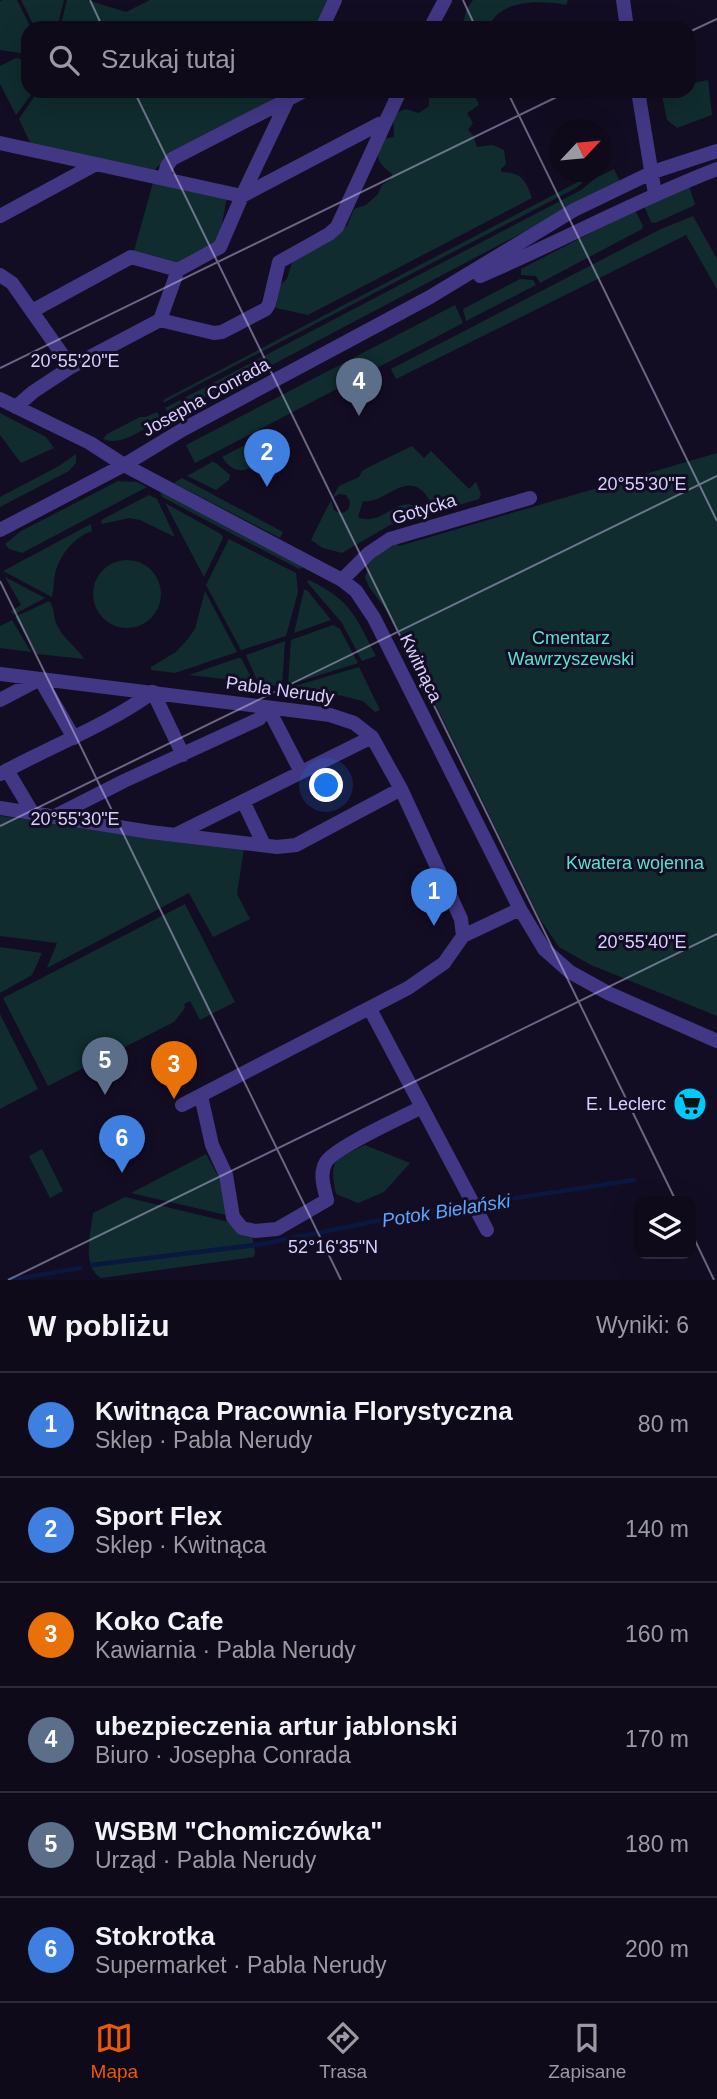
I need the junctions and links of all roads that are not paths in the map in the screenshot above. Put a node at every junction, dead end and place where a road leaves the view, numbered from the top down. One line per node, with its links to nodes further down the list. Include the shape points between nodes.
1 (335, 0): 4 (street)
2 (623, 0): 6 (street)
3 (440, 3): 5 (street)
4 (325, 21)
5 (433, 21)
6 (626, 21)
7 (285, 98): 17 (street, via 172,159)
8 (290, 98): 19 (street)
9 (397, 98): 11 (street)
10 (639, 98): 16 (street)
11 (385, 123): 19 (street); 25 (street, via 337,226 279,262 266,309 214,333)
12 (0, 143): 14 (street)
13 (717, 151): 16 (street, Josepha Conrada)
14 (96, 164): 17 (street); 20 (street)
15 (717, 169): 18 (street, Josepha Conrada)
16 (653, 172): 18 (street); 23 (street, Josepha Conrada, via 574,210)
17 (164, 178): 19 (street)
18 (654, 194): 23 (street, Josepha Conrada)
19 (242, 196): 21 (street, via 220,247)
20 (0, 216)
21 (178, 270): 24 (street, via 131,257); 25 (street)
22 (0, 275): 24 (street, via 12,283)
23 (430, 297): 29 (street, Josepha Conrada)
24 (32, 311): 26 (street)
25 (160, 320): 26 (street)
26 (71, 367): 28 (street)
27 (0, 399): 28 (street, Kwitnąca)
28 (16, 407): 29 (street, Kwitnąca)
29 (124, 465): 31 (street, Josepha Conrada); 32 (street, Kwitnąca)
30 (530, 498): 32 (street, Gotycka, via 390,539)
31 (0, 530)
32 (342, 580): 50 (street, Kwitnąca, via 356,591 374,618)
33 (0, 674): 34 (street, Pabla Nerudy)
34 (40, 679): 35 (street, Pabla Nerudy); 36 (street); 38 (street)
35 (153, 692): 37 (street, Pabla Nerudy); 38 (street); 40 (street)
36 (0, 700)
37 (268, 708): 39 (street, Pabla Nerudy, via 330,715 354,723); 40 (street, via 259,719); 42 (street)
38 (74, 737): 41 (street)
39 (372, 737): 42 (street); 43 (street, Pabla Nerudy)
40 (183, 755): 47 (street)
41 (4, 772): 46 (street)
42 (301, 772): 44 (street)
43 (401, 789): 49 (street, via 296,845); 51 (street, Pabla Nerudy, via 461,919)
44 (243, 801): 48 (street); 49 (street)
45 (0, 808): 46 (street)
46 (32, 813): 47 (street)
47 (53, 817): 48 (street)
48 (175, 835): 49 (street)
49 (264, 845)
50 (520, 909): 51 (street); 53 (street, Kwitnąca, via 544,949 570,972)
51 (463, 936): 52 (street, via 444,963)
52 (370, 1009): 54 (street); 56 (street)
53 (717, 1041)
54 (201, 1096): 55 (street); 56 (street, via 212,1145 226,1175 233,1217 242,1228 255,1231 277,1229 327,1200 322,1180 325,1163 337,1152)
55 (182, 1105)
56 (422, 1107): 57 (street)
57 (487, 1230)

